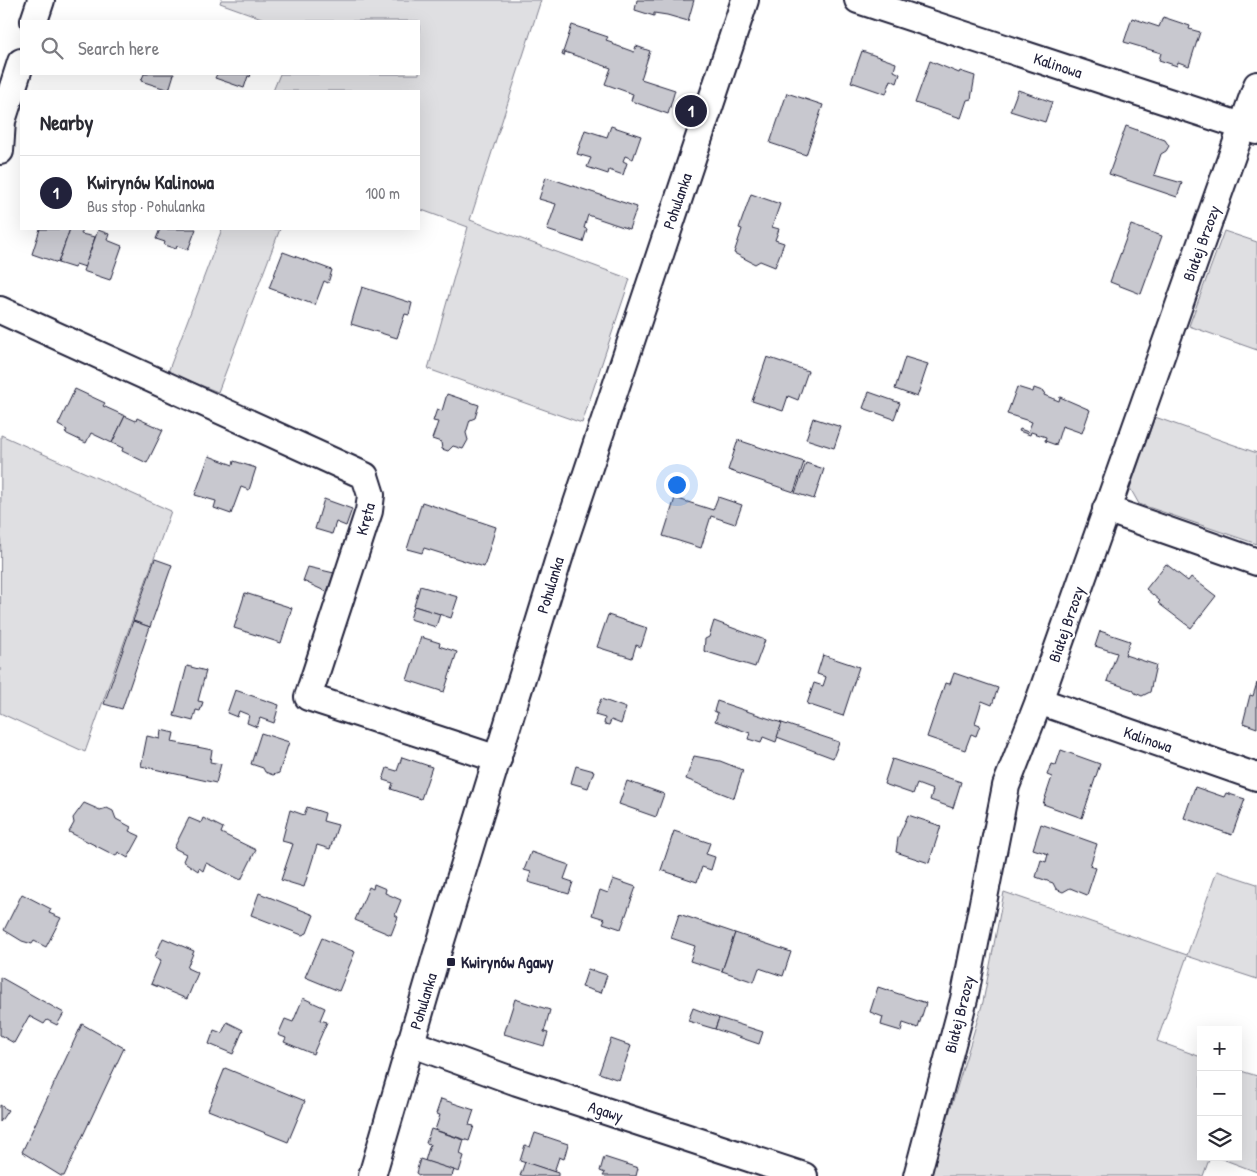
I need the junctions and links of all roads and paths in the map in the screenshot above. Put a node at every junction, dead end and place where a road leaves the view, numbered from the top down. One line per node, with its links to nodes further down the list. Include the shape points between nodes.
1 (41, 0): 4 (street)
2 (745, 0): 13 (street, Pohulanka, via 581,488)
3 (858, 0): 7 (street, Kalinowa)
4 (34, 20)
5 (20, 65): 8 (street, via 2,121)
6 (1257, 85): 7 (street, Białej Brzozy)
7 (1250, 128): 10 (street, Białej Brzozy)
8 (0, 151)
9 (0, 310): 13 (street, Kręta, via 366,476 371,495 368,511 308,697)
10 (1106, 508): 11 (street); 12 (street, Białej Brzozy)
11 (1257, 562)
12 (1039, 701): 14 (street, Kalinowa); 18 (street, Białej Brzozy, via 1006,786 964,1000)
13 (498, 759): 15 (street, Pohulanka)
14 (1257, 777)
15 (410, 1043): 16 (street, Pohulanka); 17 (street, Agawy, via 517,1082)
16 (372, 1176)
17 (804, 1176)
18 (917, 1176)

